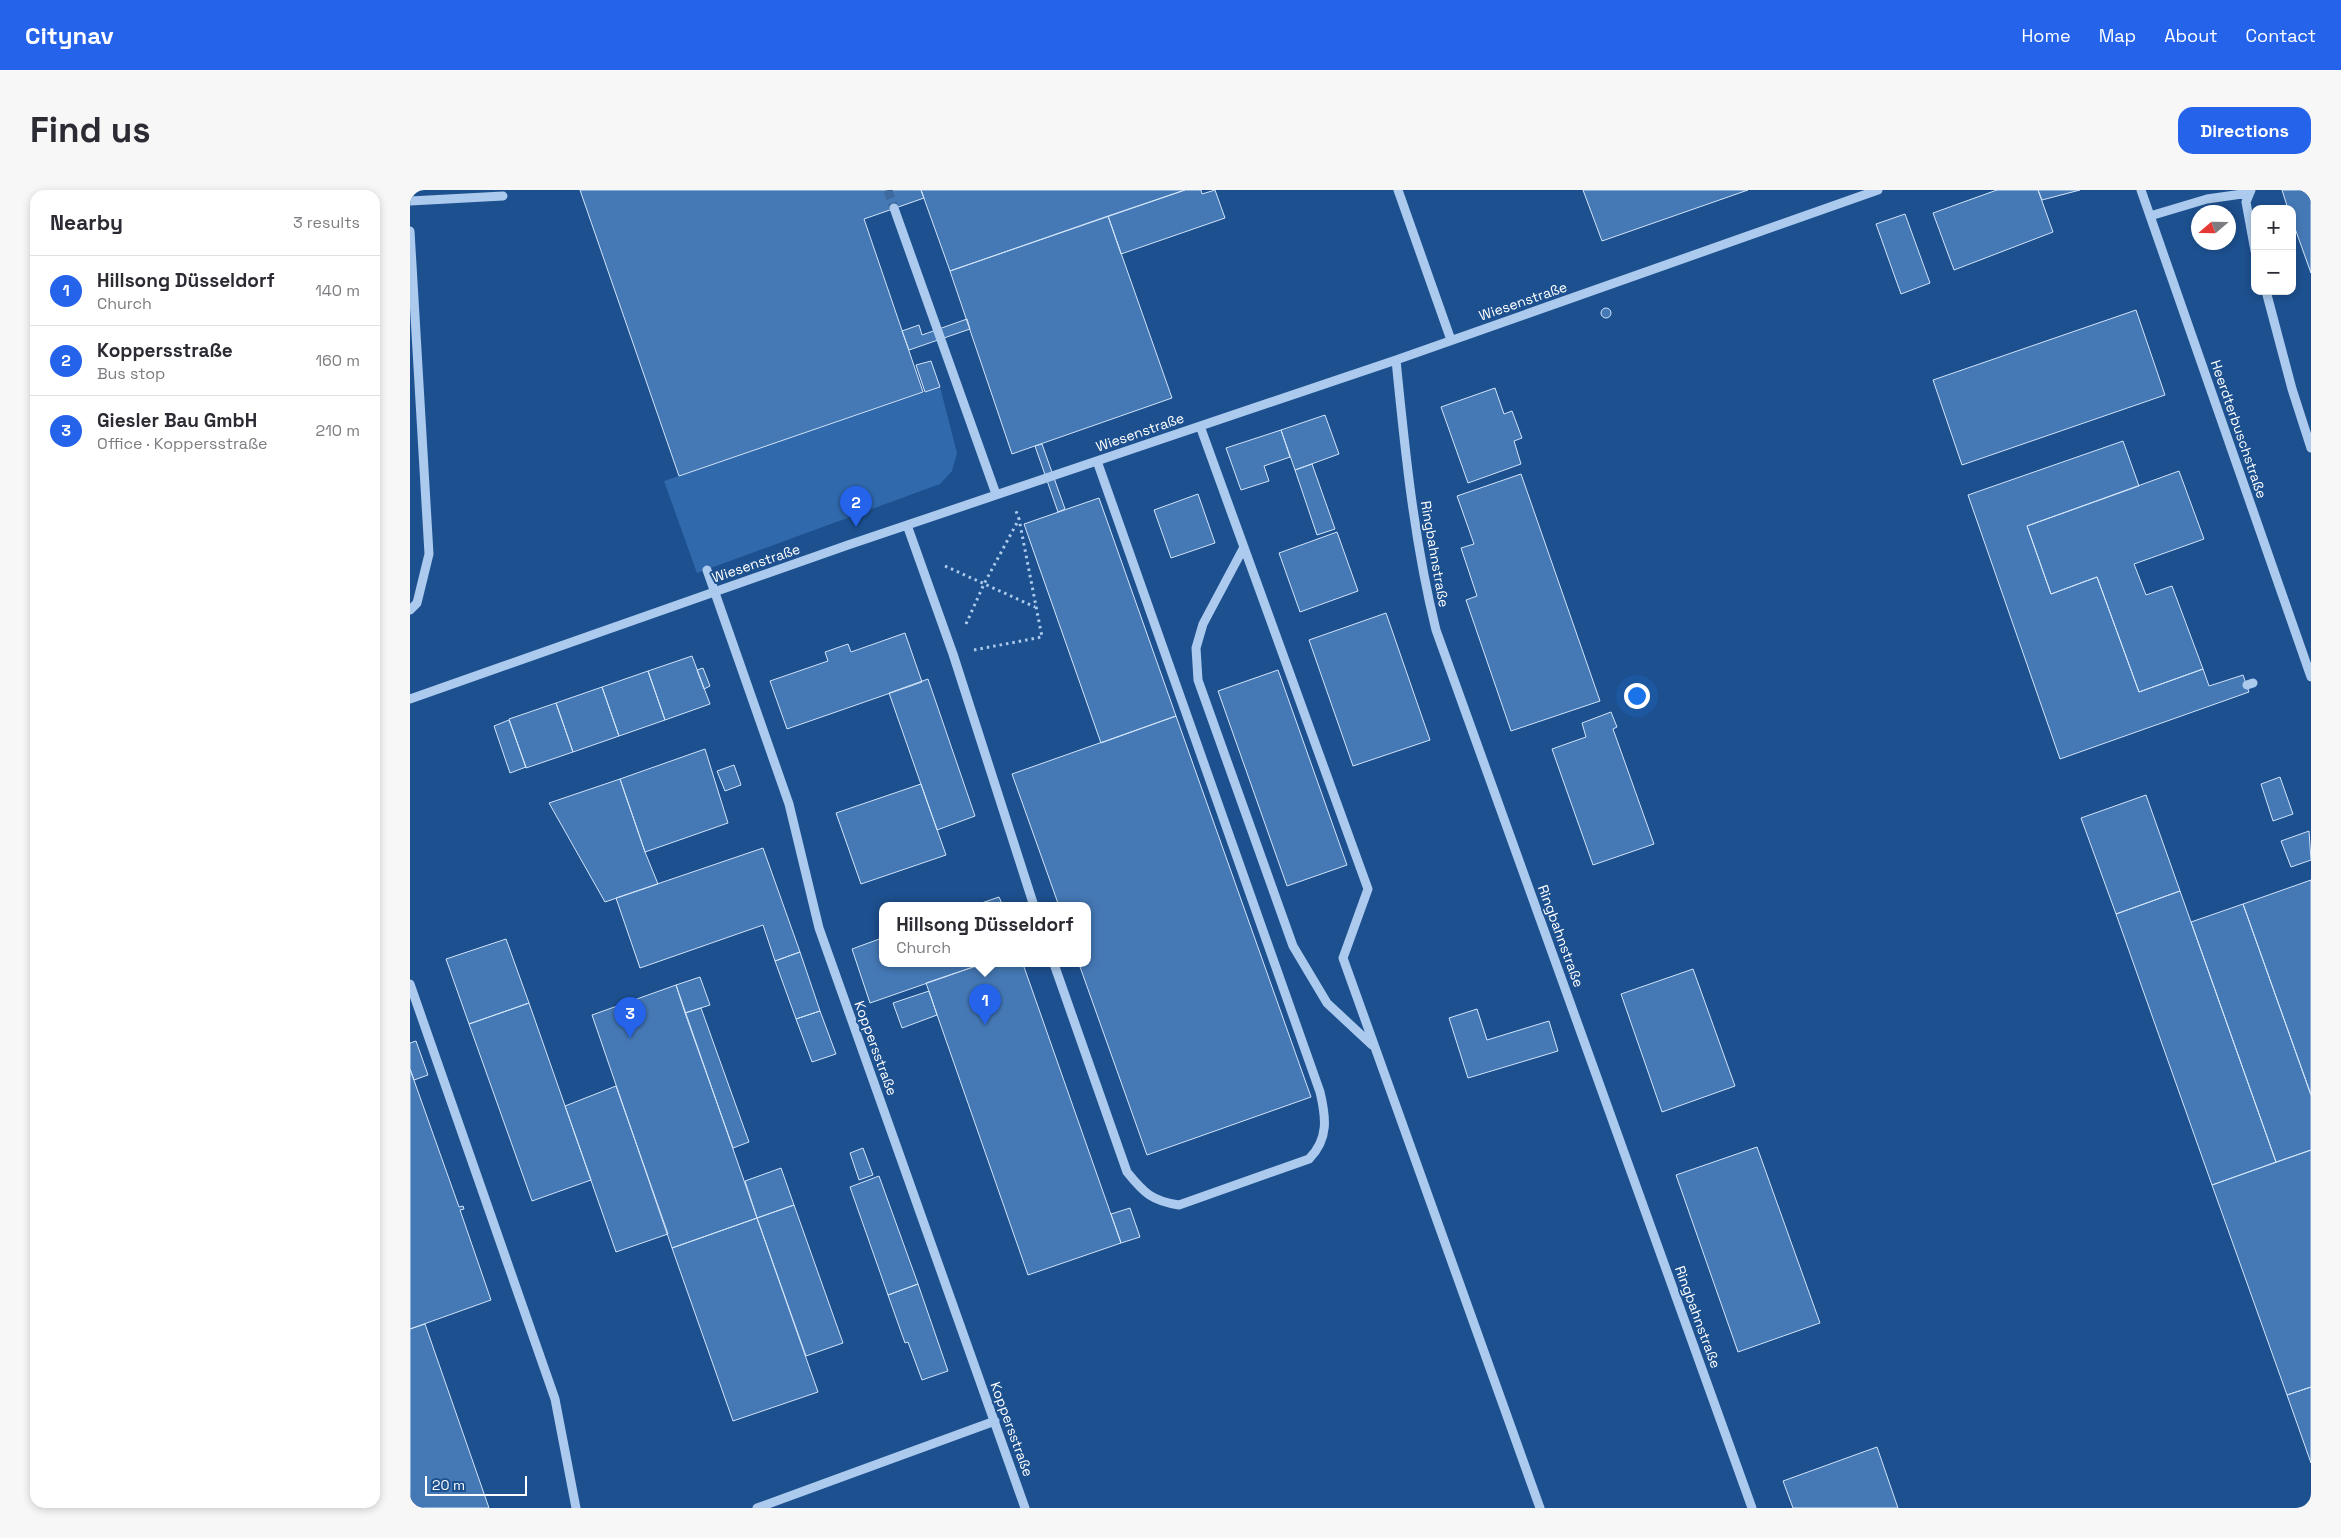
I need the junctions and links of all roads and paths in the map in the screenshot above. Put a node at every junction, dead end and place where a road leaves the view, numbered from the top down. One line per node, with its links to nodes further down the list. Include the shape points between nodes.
1 (1398, 190): 12 (street)
2 (1878, 190): 12 (street, Wiesenstraße)
3 (2141, 190): 8 (street, Heerdterbuschstraße)
4 (2250, 192): 8 (street, via 2207,199); 10 (street, via 2246,202)
5 (503, 196): 6 (street)
6 (410, 202)
7 (894, 208): 18 (street)
8 (2150, 216): 29 (street, Heerdterbuschstraße)
9 (410, 231): 27 (street, via 429,554 417,603)
10 (2255, 250)
11 (2267, 295): 15 (street)
12 (1451, 340): 13 (street, Wiesenstraße)
13 (1396, 360): 14 (street, Wiesenstraße); 40 (street, Ringbahnstraße, via 1415,532 1436,630)
14 (1200, 426): 16 (street, Wiesenstraße); 21 (street)
15 (2311, 448)
16 (1097, 461): 17 (street, Wiesenstraße); 32 (street, via 1320,1092 1326,1116 1324,1136 1318,1150 1308,1159 1179,1205 1162,1203 1144,1193 1127,1172)
17 (1009, 490): 18 (street, Wiesenstraße); 19 (path)
18 (996, 494): 20 (street, Wiesenstraße)
19 (1018, 519): 24 (path); 26 (path)
20 (907, 525): 22 (street); 25 (street, Wiesenstraße)
21 (1244, 547): 34 (street, via 1368,889 1343,958); 34 (street, via 1203,624 1196,648 1198,680 1293,946 1327,1002)
22 (917, 554): 24 (path); 28 (street)
23 (707, 570): 25 (street, Koppersstraße)
24 (984, 584): 26 (path); 28 (path)
25 (714, 592): 30 (street, Wiesenstraße); 35 (street, Koppersstraße, via 789,804 818,928)
26 (1036, 607): 28 (path, via 1042,637)
27 (410, 610)
28 (953, 654): 31 (street)
29 (2311, 677)
30 (410, 700)
31 (1033, 902)
32 (1055, 967)
33 (410, 984): 36 (street, via 555,1399)
34 (1374, 1047): 39 (street)
35 (994, 1421): 37 (street); 38 (street, Koppersstraße)
36 (576, 1508)
37 (757, 1508)
38 (1025, 1508)
39 (1540, 1508)
40 (1752, 1508)

